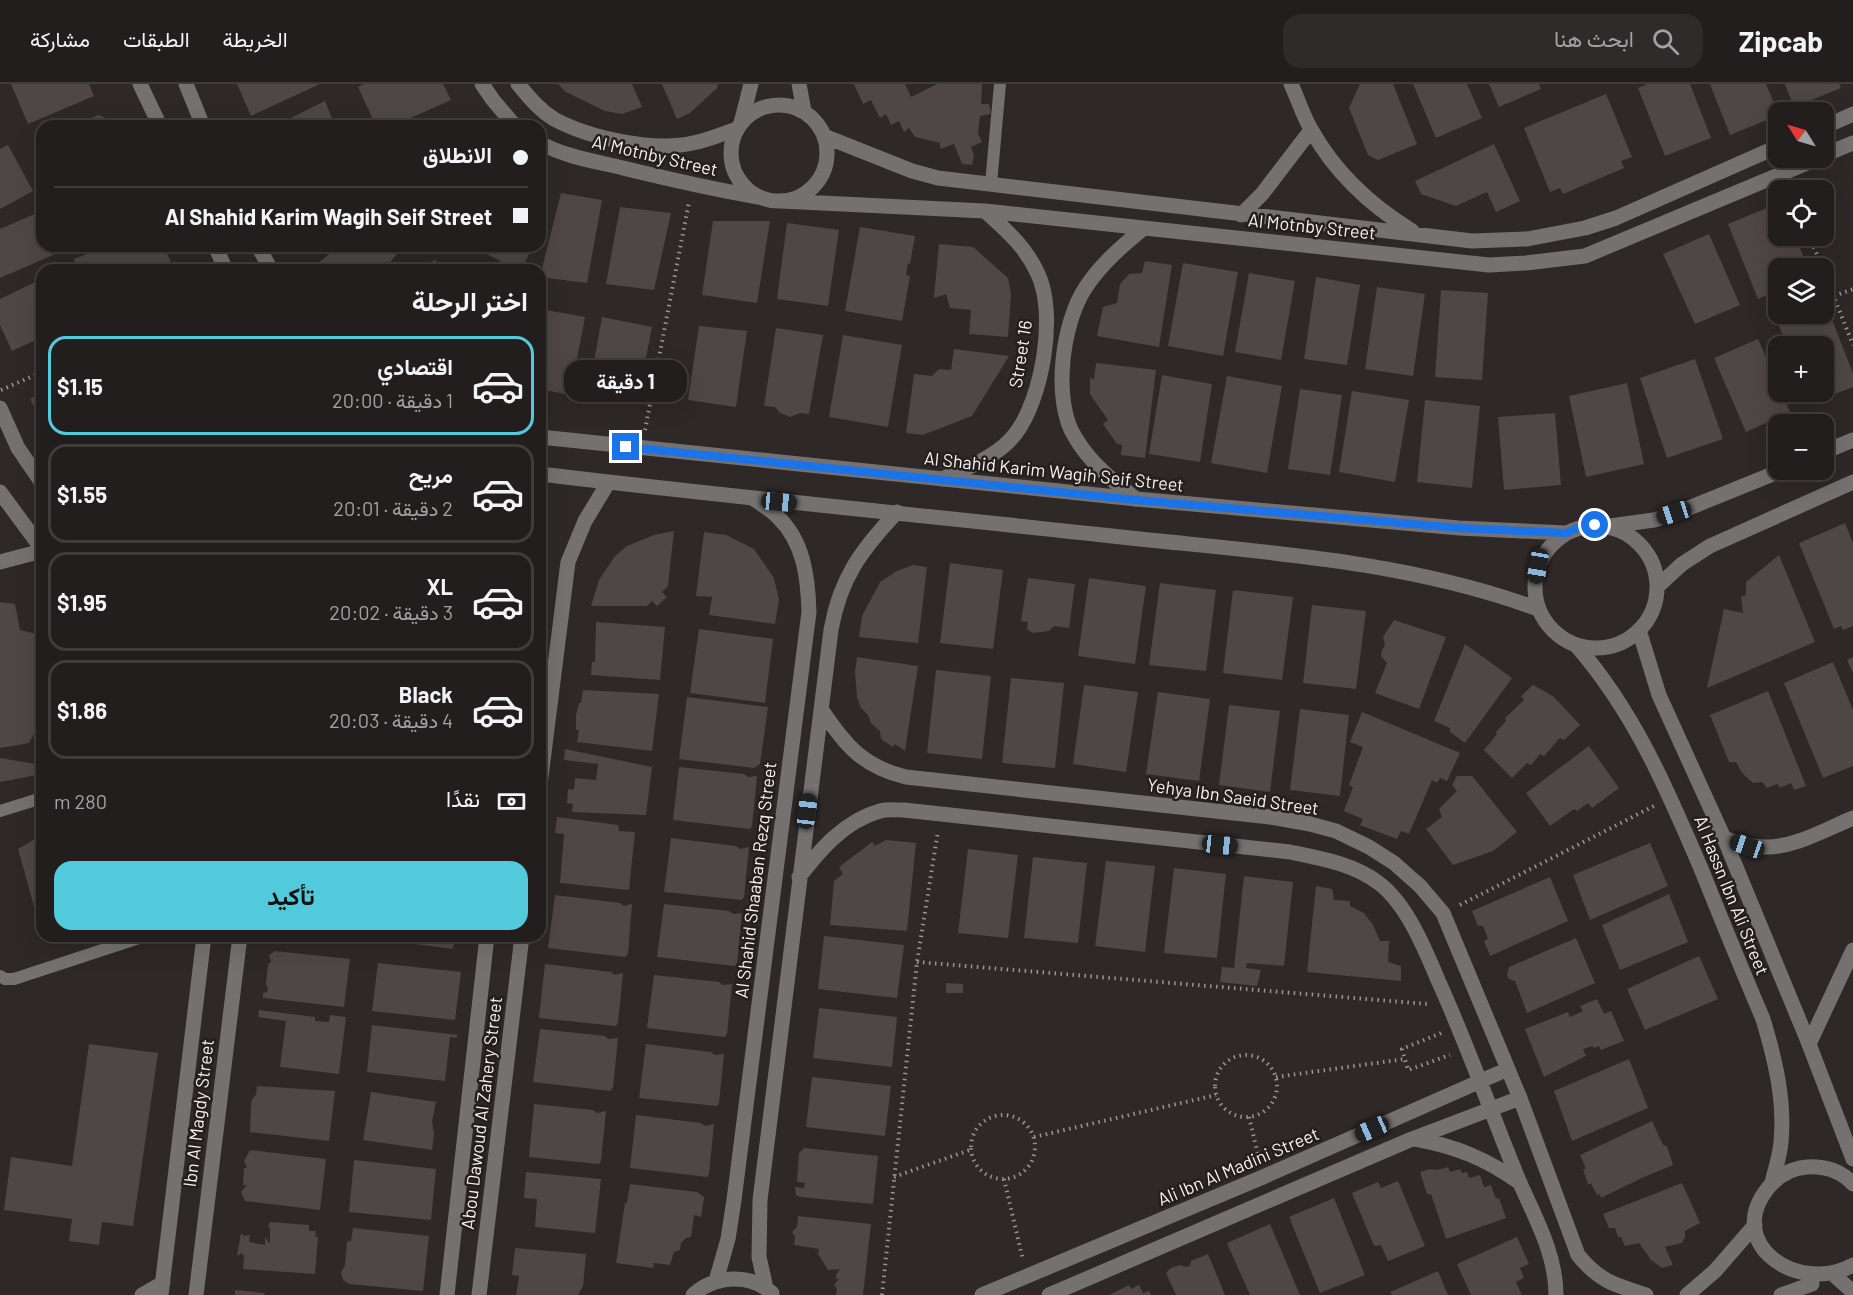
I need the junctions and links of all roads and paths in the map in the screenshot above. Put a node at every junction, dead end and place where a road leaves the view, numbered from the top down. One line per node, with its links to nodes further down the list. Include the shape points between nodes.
1 (140, 84): 11 (street)
2 (186, 84): 12 (street)
3 (482, 84): 13 (street)
4 (518, 84): 15 (street, Al Motnby Street, via 552,118 573,128 631,143 692,144)
5 (752, 84): 15 (street)
6 (799, 84): 9 (street)
7 (1000, 84): 24 (lane)
8 (1291, 84): 16 (street)
9 (804, 111): 15 (street, via 782,104 759,109); 17 (street)
10 (1853, 114): 14 (street)
11 (157, 120)
12 (201, 120)
13 (510, 120)
14 (1834, 123)
15 (739, 126): 25 (street, via 731,145 731,162 749,191)
16 (1311, 130): 28 (street); 30 (street, via 1352,185)
17 (824, 136): 24 (street, Al Motnby Street, via 912,171); 26 (street, via 827,154 813,187 798,197)
18 (1853, 143): 21 (street)
19 (546, 146): 23 (street, Al Motnby Street)
20 (1768, 151): 30 (street, Al Motnby Street, via 1585,228 1527,238 1472,241)
21 (1834, 152)
22 (1795, 168): 29 (street, Al Motnby Street, via 1585,256 1558,260 1489,265)
23 (692, 184): 25 (street, Al Motnby Street); 40 (path)
24 (991, 184): 28 (street, Al Motnby Street)
25 (764, 199): 26 (street)
26 (781, 201): 27 (street, Al Motnby Street)
27 (985, 211): 29 (street, Al Motnby Street); 44 (street, Street 16, via 1025,251 1039,276 1046,306 1045,340 1038,383 1028,413 1015,434 996,452)
28 (1241, 215): 30 (street, Al Motnby Street)
29 (1144, 228): 49 (street, via 1115,252 1084,289 1065,345 1062,382 1064,412 1073,436 1090,459)
30 (1418, 234)
31 (1853, 289): 32 (path)
32 (1834, 297): 33 (path)
33 (1853, 345)
34 (36, 375): 35 (path)
35 (0, 390)
36 (0, 408): 41 (street, via 18,448)
37 (546, 438): 40 (street, Al Shahid Karim Wagih Seif Street)
38 (1853, 440): 39 (street)
39 (1834, 448)
40 (642, 449): 44 (street, Al Shahid Karim Wagih Seif Street)
41 (36, 474)
42 (546, 475): 46 (street)
43 (1768, 476): 51 (street, via 1654,520)
44 (942, 479): 49 (street, Al Shahid Karim Wagih Seif Street)
45 (1853, 482): 56 (street, via 1710,546)
46 (608, 483): 48 (street); 61 (street, via 585,521 568,562)
47 (0, 492): 53 (street)
48 (755, 500): 50 (street); 62 (street, Al Shahid Shaaban Rezq Street, via 778,517 792,535 808,582 809,612)
49 (1136, 500): 52 (street, Al Shahid Karim Wagih Seif Street, via 1459,528)
50 (897, 512): 57 (street, via 1318,558 1412,572 1495,593); 60 (street, via 869,542 842,587 832,619)
51 (1610, 526): 52 (street, via 1580,527); 56 (street, via 1629,534 1644,548 1654,566)
52 (1566, 533): 57 (street, via 1549,547 1538,566 1534,587)
53 (36, 542)
54 (36, 552): 55 (street)
55 (0, 562)
56 (1657, 587): 58 (street, via 1649,617)
57 (1538, 609): 59 (street, via 1547,625)
58 (1639, 630): 59 (street, via 1621,643 1598,648); 69 (street, Al Hassn Ibn Ali Street, via 1659,695)
59 (1576, 645): 64 (street, Al Hassn Ibn Ali Street, via 1620,702)
60 (821, 709): 63 (street); 71 (street, Yehya Ibn Saeid Street, via 838,735 868,763 906,777 1270,817 1336,831 1394,863)
61 (546, 737)
62 (787, 788): 63 (street); 106 (street, Al Shahid Shaaban Rezq Street, via 734,1200)
63 (810, 789): 70 (street)
64 (1671, 797): 71 (path); 100 (street, Al Hassn Ibn Ali Street, via 1763,1019 1774,1056 1782,1112 1781,1143)
65 (36, 800): 66 (lane)
66 (0, 811)
67 (940, 814): 70 (street, via 881,811 860,819 821,849); 78 (path); 80 (street, via 1290,852 1355,869 1380,884 1400,906 1425,949)
68 (1853, 818): 69 (street, via 1789,844 1767,848)
69 (1724, 838): 82 (street, Al Hassn Ibn Ali Street)
70 (799, 877): 109 (street, via 760,1200 759,1257)
71 (1443, 913): 85 (street, Yehya Ibn Saeid Street)
72 (128, 942): 79 (lane, via 14,979)
73 (203, 942): 108 (street, Ibn Al Magdy Street)
74 (239, 942): 112 (street, Ibn Al Magdy Street)
75 (486, 942): 113 (street, Abou Dawoud Al Zahery Street)
76 (521, 942): 114 (street, Abou Dawoud Al Zahery Street)
77 (1853, 950): 82 (street)
78 (917, 962): 80 (path); 96 (path)
79 (0, 976)
80 (1450, 1006): 81 (street)
81 (1459, 1026): 83 (street); 84 (path, via 1403,1048)
82 (1809, 1044): 95 (street, Al Hassn Ibn Ali Street)
83 (1468, 1048): 84 (path, via 1410,1071); 87 (street)
84 (1405, 1059): 86 (path)
85 (1508, 1070): 87 (street, Ali Ibn Al Madini Street); 89 (street, Yehya Ibn Saeid Street)
86 (1276, 1077): 88 (path, via 1259,1057 1233,1057 1219,1069 1214,1086); 91 (path, via 1272,1103)
87 (1481, 1080): 90 (street); 97 (street, Ali Ibn Al Madini Street)
88 (1216, 1095): 91 (path, via 1232,1114); 92 (path)
89 (1520, 1098): 90 (street); 120 (street, Yehya Ibn Saeid Street, via 1578,1255 1592,1272)
90 (1491, 1110): 93 (street); 99 (street)
91 (1249, 1117): 97 (path)
92 (1034, 1137): 94 (path, via 1024,1122 996,1115 974,1131); 98 (path, via 1034,1154 1026,1169)
93 (1412, 1139): 99 (street, via 1441,1143 1469,1153); 118 (street)
94 (970, 1150): 96 (path); 98 (path, via 981,1171)
95 (1853, 1159)
96 (894, 1177): 116 (path)
97 (1263, 1177): 105 (street, Ali Ibn Al Madini Street)
98 (1004, 1179): 105 (path)
99 (1520, 1183): 119 (street, via 1553,1262)
100 (1772, 1183): 101 (street, via 1786,1173 1817,1167 1833,1170); 102 (street, via 1756,1210)
101 (1853, 1184)
102 (1755, 1226): 107 (street, via 1758,1244 1781,1273); 121 (street, via 1715,1271)
103 (1853, 1265): 104 (street)
104 (1836, 1276): 107 (street); 110 (street)
105 (1026, 1277): 117 (street, Ali Ibn Al Madini Street)
106 (716, 1281): 109 (street, via 750,1281); 115 (street)
107 (1817, 1282): 122 (street)
108 (162, 1289): 111 (street)
109 (770, 1292)
110 (1853, 1292)
111 (142, 1295)
112 (196, 1295)
113 (447, 1295)
114 (479, 1295)
115 (693, 1295)
116 (882, 1295)
117 (982, 1295)
118 (1050, 1295)
119 (1556, 1295)
120 (1646, 1295)
121 (1687, 1295)
122 (1781, 1295)

